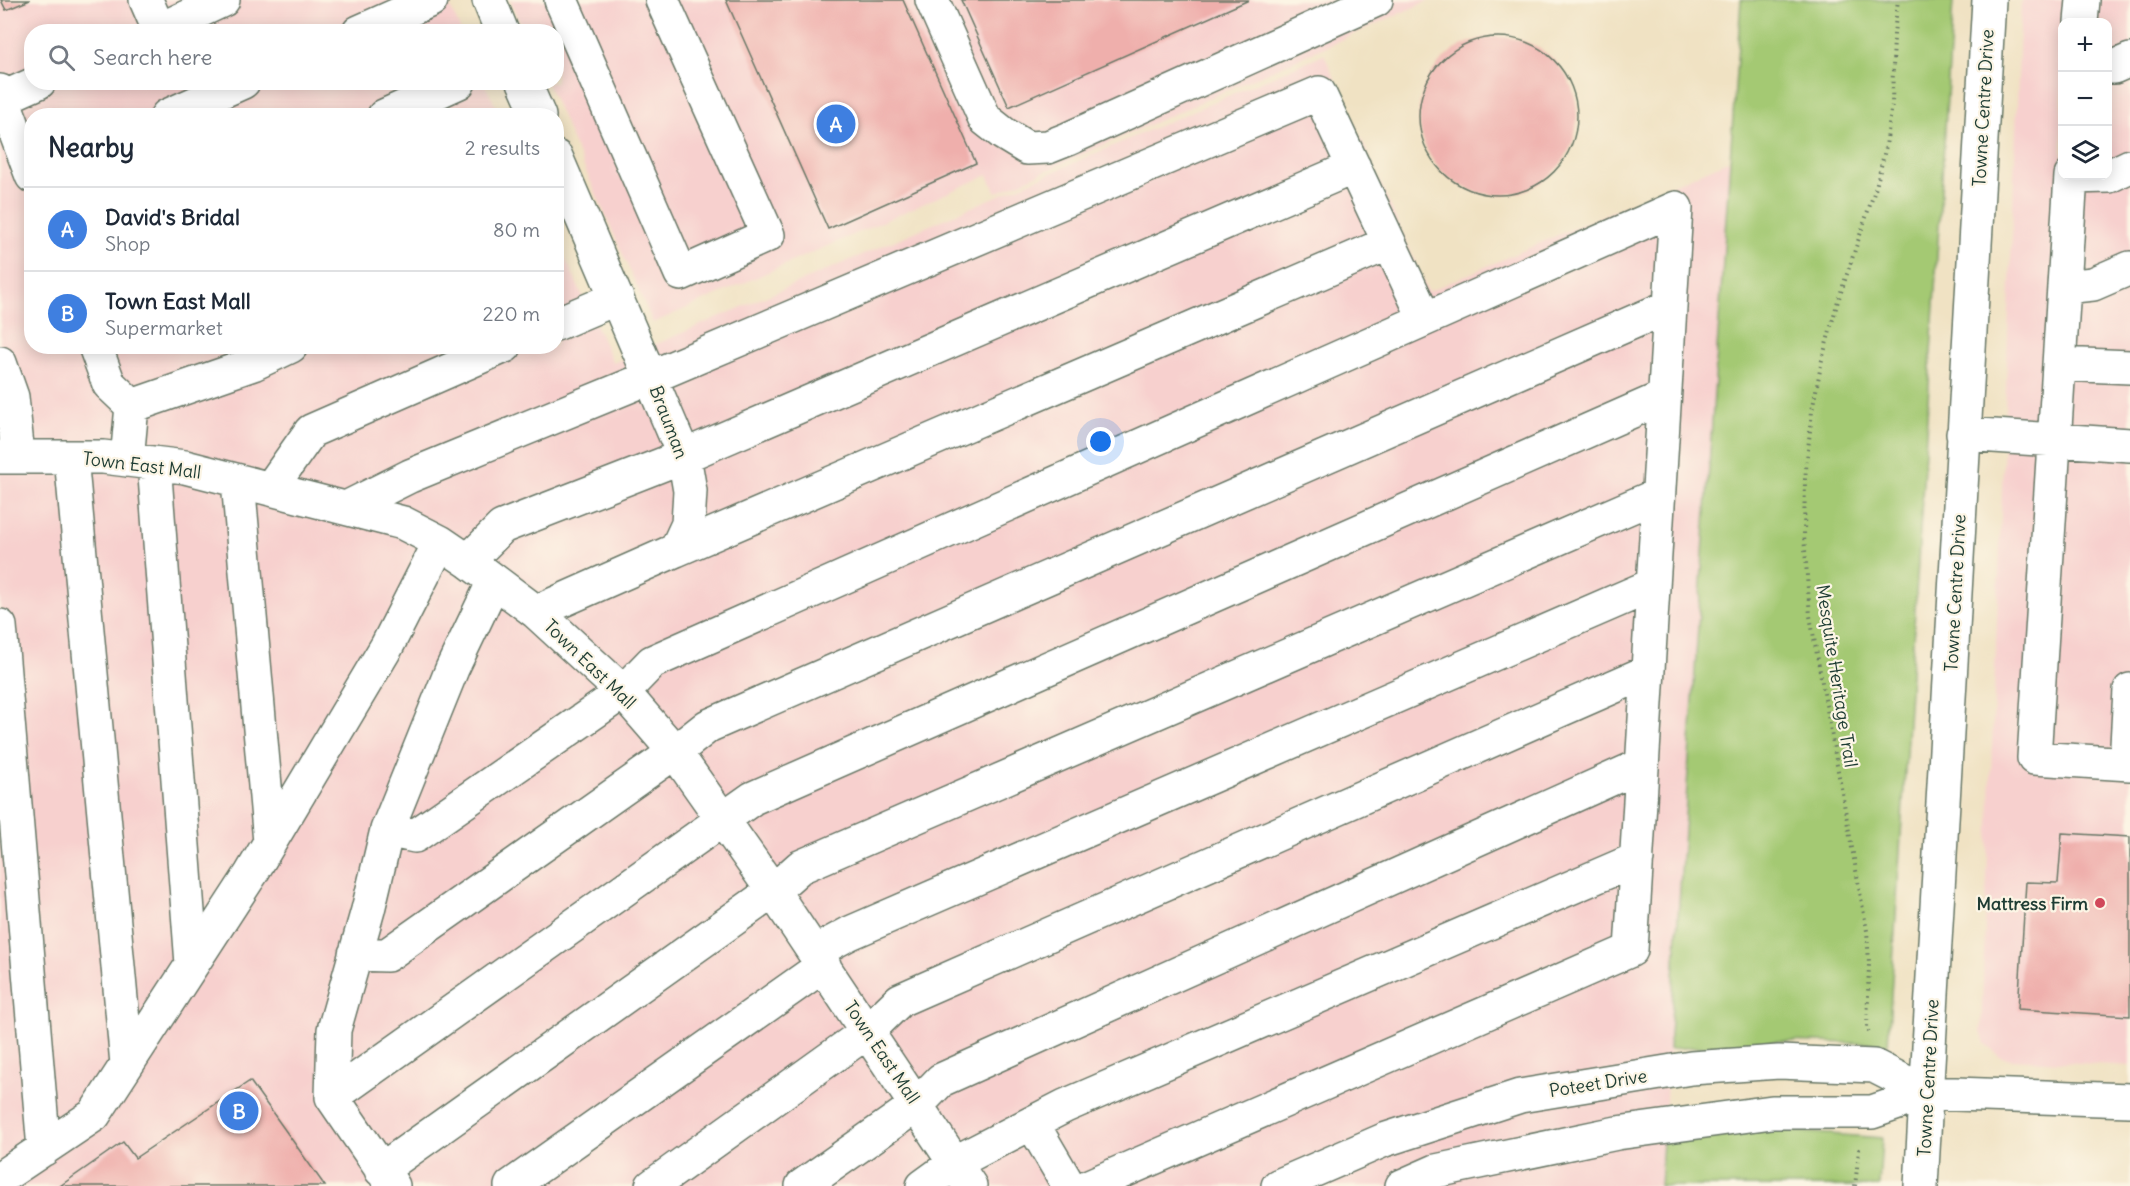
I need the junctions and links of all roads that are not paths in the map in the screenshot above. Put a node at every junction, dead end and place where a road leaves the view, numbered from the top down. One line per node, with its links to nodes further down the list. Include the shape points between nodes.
1 (146, 0): 12 (street)
2 (223, 0): 13 (street)
3 (431, 0): 14 (street)
4 (489, 0): 15 (street)
5 (561, 0): 6 (street, via 681,274 768,235)
6 (662, 0)
7 (932, 0): 8 (street, via 985,119 1016,143 1034,149 1068,139)
8 (1376, 0)
9 (1989, 0): 50 (street, Towne Centre Drive)
10 (2083, 0): 11 (street)
11 (2081, 18)
12 (155, 24)
13 (172, 24)
14 (377, 24)
15 (499, 24)
16 (2130, 60): 17 (street)
17 (2112, 67)
18 (24, 87): 22 (street)
19 (225, 90): 23 (street)
20 (441, 90): 24 (street)
21 (527, 90): 25 (street)
22 (1, 95): 26 (street)
23 (185, 108)
24 (402, 108)
25 (535, 108)
26 (24, 156)
27 (2130, 166): 29 (street)
28 (1354, 167): 33 (street); 46 (street, via 1319,93); 53 (street)
29 (2112, 175)
30 (2071, 180): 35 (street)
31 (564, 196): 32 (street, Brauman)
32 (569, 220): 36 (street, Brauman)
33 (1389, 243): 38 (street); 62 (street)
34 (2130, 268): 35 (street, via 2093,284)
35 (2064, 287): 44 (street)
36 (617, 298): 39 (street); 46 (street, Brauman)
37 (1670, 306): 38 (street, via 1676,208); 48 (street); 71 (street, via 708,726)
38 (1425, 319): 70 (street, via 652,662)
39 (564, 321)
40 (98, 354): 49 (street, via 109,384)
41 (274, 354): 49 (street)
42 (487, 354): 58 (street, via 311,430)
43 (0, 363): 47 (street)
44 (2060, 363): 45 (street); 51 (street)
45 (2130, 367)
46 (651, 377): 53 (street, Brauman); 60 (street, via 410,476)
47 (6, 395): 54 (street)
48 (1664, 397): 59 (street); 74 (street, via 753,798)
49 (132, 406): 56 (street)
50 (1963, 434): 51 (street); 84 (street, Towne Centre Drive)
51 (2054, 440): 52 (street); 72 (street, via 2034,758)
52 (2130, 446)
53 (684, 456): 62 (street, Brauman, via 690,491 688,525); 63 (street, via 502,527)
54 (9, 457): 55 (street, Town East Mall)
55 (71, 457): 56 (street, Town East Mall); 83 (street)
56 (140, 462): 57 (street, Town East Mall, via 185,467); 81 (street)
57 (238, 481): 58 (street, Town East Mall); 76 (street)
58 (270, 489): 60 (street, Town East Mall)
59 (1658, 495): 65 (street); 78 (street, via 800,867)
60 (346, 508): 61 (street, Town East Mall, via 403,523)
61 (440, 542): 63 (street, Town East Mall); 76 (street, via 387,646)
62 (676, 550): 66 (street)
63 (468, 561): 64 (street, Town East Mall)
64 (494, 581): 66 (street, Town East Mall); 75 (street, via 452,669)
65 (1653, 585): 68 (street); 80 (street, via 850,933)
66 (536, 612): 70 (street, Town East Mall)
67 (0, 626): 89 (street)
68 (1647, 672): 73 (street); 82 (street, via 900,1000)
69 (2130, 690): 72 (street)
70 (623, 692): 71 (street, Town East Mall); 75 (street, via 415,836)
71 (675, 753): 74 (street, Town East Mall); 79 (street, via 387,955)
72 (2128, 764)
73 (1642, 765): 77 (street); 87 (street, via 941,1080)
74 (723, 819): 78 (street, Town East Mall); 85 (street)
75 (387, 830): 79 (street)
76 (270, 842): 81 (street)
77 (1636, 859): 88 (street); 98 (street, via 1631,950)
78 (773, 891): 80 (street, Town East Mall); 92 (street)
79 (356, 954): 85 (street, via 334,1030)
80 (819, 959): 82 (street, Town East Mall); 93 (street)
81 (192, 964): 83 (street)
82 (868, 1031): 87 (street, Town East Mall); 94 (street)
83 (126, 1064): 89 (street, via 94,1115)
84 (1927, 1093): 86 (street, Poteet Drive); 99 (street, Poteet Drive, via 1874,1066 1779,1062 1691,1068 1520,1096 1384,1140); 100 (street, Poteet Drive, via 1872,1112 1772,1112 1617,1133 1436,1171); 101 (street, Towne Centre Drive)
85 (332, 1097): 92 (street)
86 (2130, 1100)
87 (917, 1104): 90 (street, Town East Mall); 95 (street)
88 (1032, 1123): 90 (street); 97 (street)
89 (44, 1149): 91 (street)
90 (963, 1174): 96 (street)
91 (0, 1178)
92 (387, 1178)
93 (511, 1186)
94 (652, 1186)
95 (802, 1186)
96 (922, 1186)
97 (1069, 1186)
98 (1089, 1186)
99 (1278, 1186)
100 (1402, 1186)
101 (1921, 1186)

